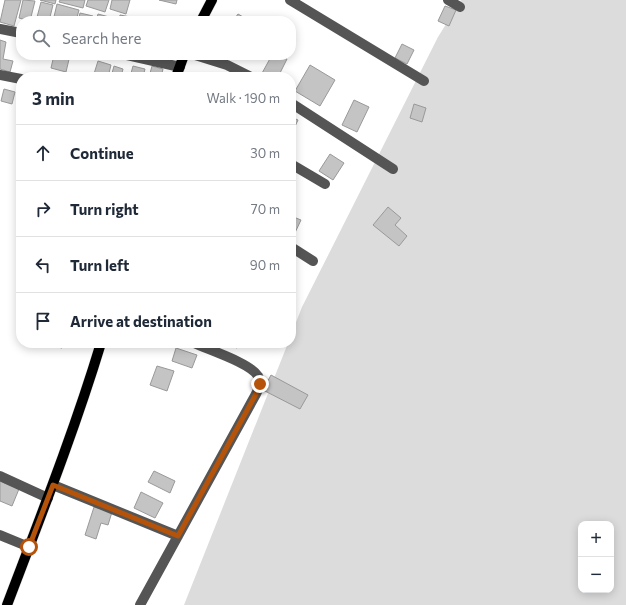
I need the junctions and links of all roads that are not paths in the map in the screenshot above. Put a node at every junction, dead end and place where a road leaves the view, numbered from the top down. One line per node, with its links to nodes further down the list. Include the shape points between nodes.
1 (212, 0): 5 (main road)
2 (290, 0): 16 (street)
3 (448, 0): 4 (street)
4 (460, 7)
5 (204, 16)
6 (0, 29): 7 (street)
7 (16, 32)
8 (149, 60): 11 (street)
9 (182, 60): 11 (main road)
10 (210, 60): 13 (street)
11 (180, 67): 12 (main road)
12 (178, 72)
13 (240, 72)
14 (0, 75): 15 (street)
15 (16, 78)
16 (424, 81)
17 (296, 105): 19 (street)
18 (296, 167): 20 (street)
19 (393, 169)
20 (325, 184)
21 (296, 250): 22 (street)
22 (313, 261)
23 (99, 348): 26 (main road)
24 (205, 348): 29 (street, via 248,367 258,376 260,384)
25 (0, 476): 27 (street)
26 (53, 485): 27 (main road); 29 (street)
27 (48, 498): 30 (main road)
28 (0, 535): 30 (street)
29 (178, 536): 32 (street)
30 (29, 547): 31 (main road)
31 (7, 605)
32 (140, 605)

